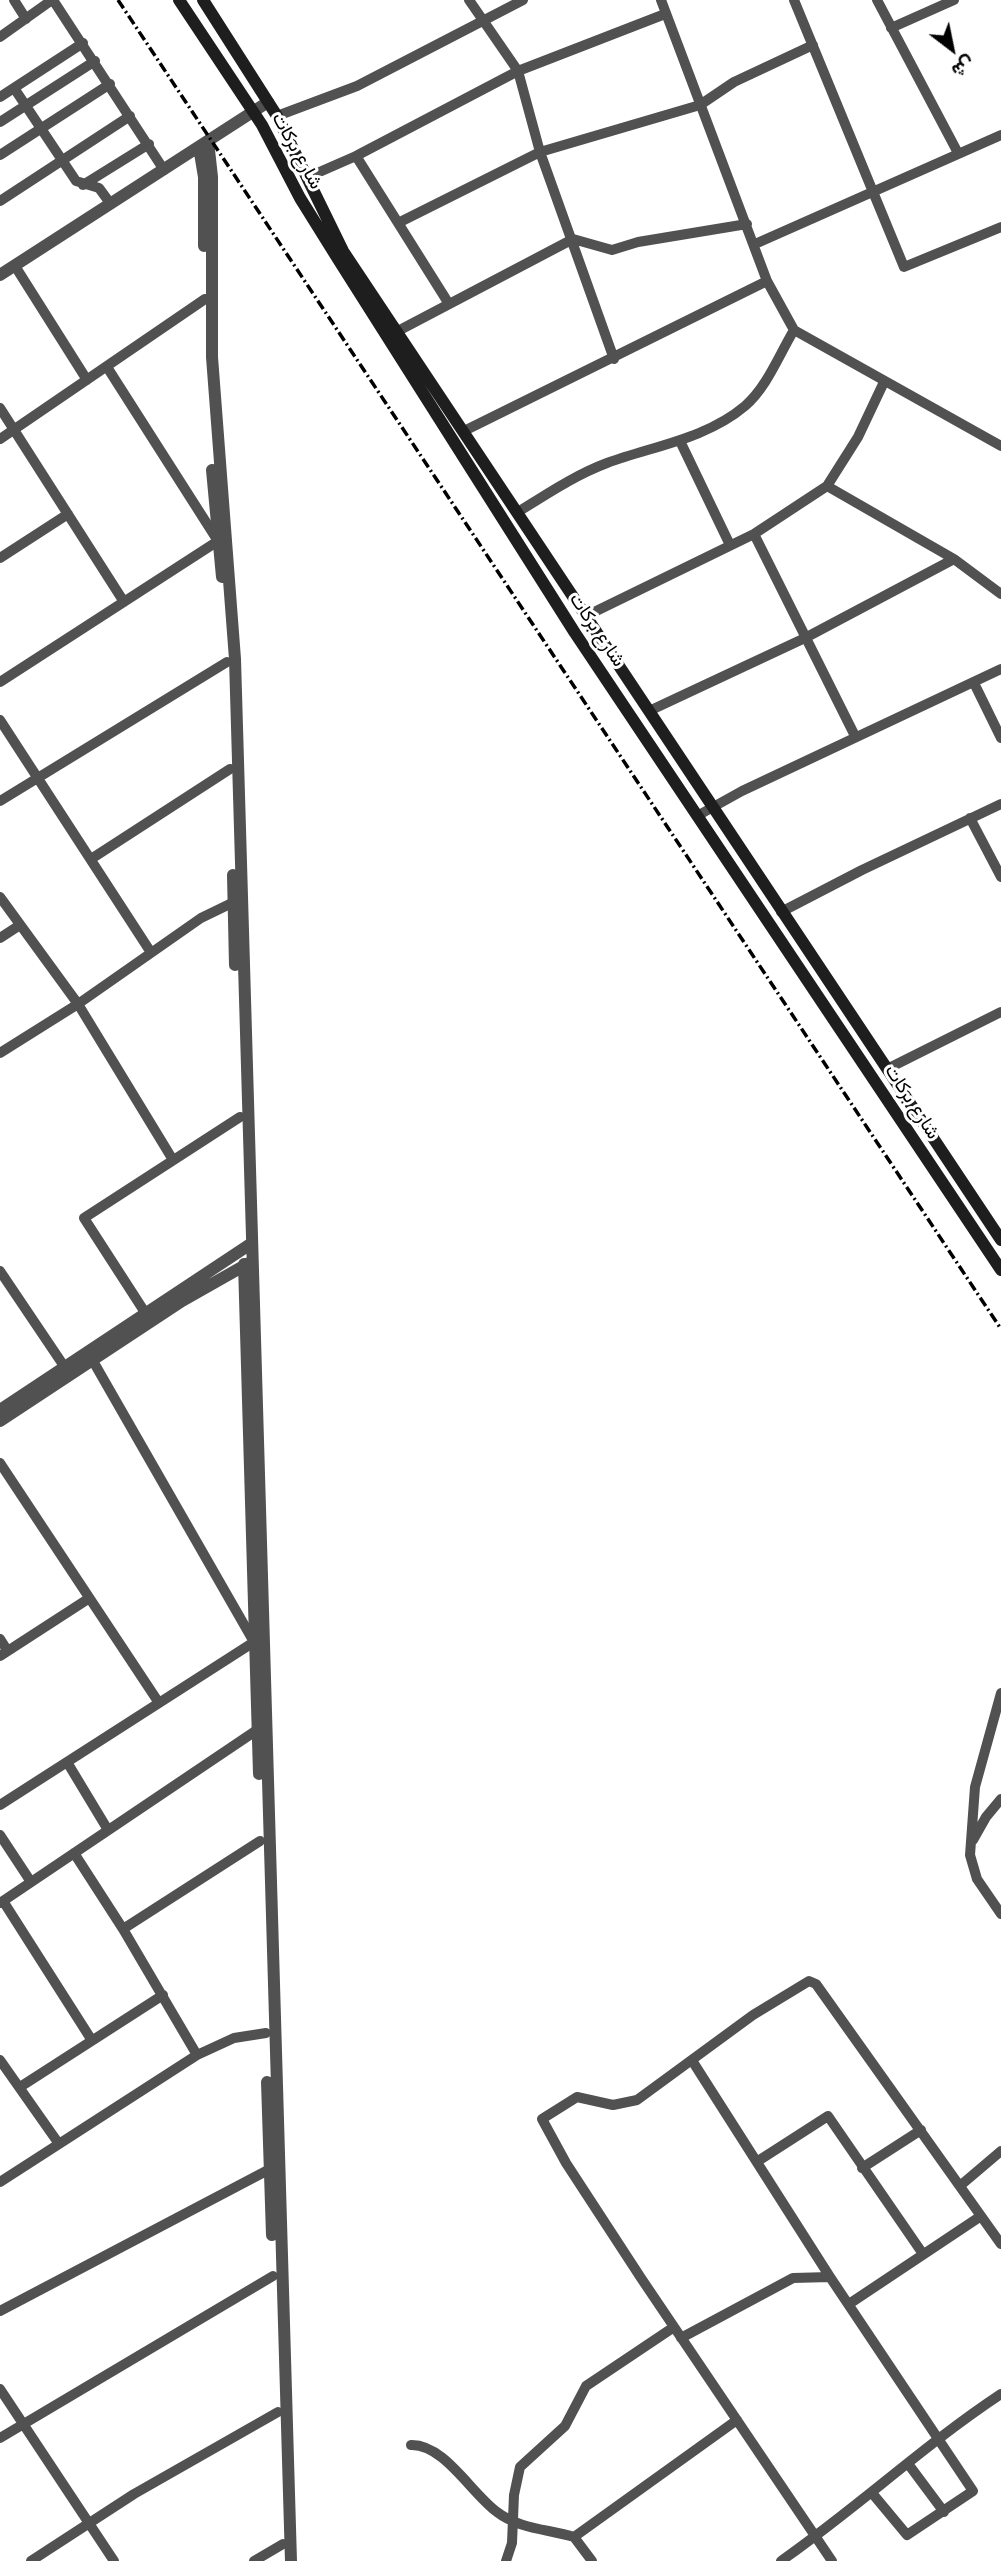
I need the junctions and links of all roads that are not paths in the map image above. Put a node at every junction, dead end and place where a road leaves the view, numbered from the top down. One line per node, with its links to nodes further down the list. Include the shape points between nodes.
1 (14, 0): 12 (street)
2 (53, 0): 12 (street); 16 (street)
3 (179, 0): 26 (main road, شارع بركات)
4 (203, 0): 23 (main road, شارع بركات)
5 (469, 0): 13 (street)
6 (523, 0): 13 (street)
7 (660, 0): 11 (street)
8 (794, 0): 17 (street)
9 (877, 0): 14 (street)
10 (954, 0): 14 (street)
11 (666, 14): 19 (street); 25 (street)
12 (26, 19): 15 (street)
13 (482, 20): 19 (street); 28 (street, via 356,86)
14 (891, 28): 35 (street)
15 (0, 37)
16 (83, 43): 18 (street); 21 (street)
17 (813, 45): 25 (street, via 734,82); 42 (street)
18 (95, 61): 20 (street); 24 (street)
19 (517, 71): 34 (street); 37 (street)
20 (110, 84): 27 (street); 30 (street)
21 (15, 88): 22 (street); 24 (street)
22 (0, 97)
23 (268, 102): 26 (street); 28 (main road, شارع بركات)
24 (26, 105): 29 (street); 30 (street)
25 (700, 105): 34 (street); 46 (street)
26 (253, 112): 33 (street); 93 (main road, شارع بركات, via 380,326 575,633)
27 (131, 116): 32 (street); 38 (street)
28 (277, 116): 40 (main road, شارع بركات)
29 (0, 122)
30 (41, 129): 36 (street); 38 (street)
31 (1001, 135): 35 (street)
32 (149, 144): 39 (street); 41 (street)
33 (203, 144): 39 (street); 53 (street); 68 (street, via 212,192)
34 (540, 152): 45 (street); 48 (street)
35 (958, 153): 42 (street)
36 (0, 155)
37 (356, 156): 40 (street); 45 (street)
38 (62, 161): 41 (street); 43 (street)
39 (164, 170): 44 (street)
40 (308, 177): 56 (main road, شارع بركات, via 344,251)
41 (83, 185): 44 (street, via 99,188)
42 (871, 193): 47 (street, via 904,267); 49 (street)
43 (0, 201)
44 (110, 203): 50 (street)
45 (398, 223): 54 (street)
46 (747, 224): 48 (street, via 612,250); 49 (street)
47 (1001, 227)
48 (573, 239): 54 (street); 57 (street)
49 (755, 244): 52 (street)
50 (15, 266): 51 (street); 59 (street)
51 (0, 275)
52 (767, 281): 55 (street); 57 (street)
53 (205, 299): 58 (street); 68 (street, via 205,368)
54 (449, 304): 56 (street)
55 (794, 330): 60 (street); 65 (street, via 760,389 745,405)
56 (396, 332): 63 (main road, شارع بركات)
57 (614, 359): 63 (street)
58 (107, 367): 59 (street); 72 (street)
59 (88, 380): 62 (street)
60 (884, 382): 66 (street); 67 (street, via 859,437)
61 (0, 408): 62 (street)
62 (14, 429): 64 (street); 70 (street)
63 (464, 431): 69 (main road, شارع بركات)
64 (0, 439)
65 (680, 441): 69 (street, via 579,475); 73 (street)
66 (1001, 446)
67 (827, 486): 71 (street); 75 (street)
68 (218, 495): 72 (street); 110 (street, via 235,659)
69 (518, 512): 78 (main road, شارع بركات)
70 (68, 514): 74 (street); 77 (street)
71 (754, 534): 73 (street); 79 (street)
72 (218, 541): 77 (street); 80 (street)
73 (730, 545): 78 (street)
74 (0, 558)
75 (954, 559): 76 (street); 79 (street)
76 (1001, 594)
77 (124, 602): 82 (street)
78 (586, 616): 84 (main road, شارع بركات)
79 (805, 638): 84 (street); 86 (street)
80 (227, 662): 88 (street); 89 (street)
81 (1001, 669): 83 (street)
82 (0, 682)
83 (974, 683): 86 (street); 87 (street)
84 (649, 711): 92 (main road, شارع بركات)
85 (0, 720): 89 (street)
86 (855, 736): 92 (street)
87 (1001, 738)
88 (230, 769): 95 (street); 98 (street)
89 (37, 776): 90 (street); 95 (street)
90 (0, 802)
91 (1001, 804): 94 (street)
92 (712, 807): 93 (street); 99 (main road, شارع بركات)
93 (698, 816): 112 (main road, شارع بركات)
94 (970, 818): 96 (street); 99 (street)
95 (91, 859): 102 (street)
96 (1001, 877)
97 (0, 897): 100 (street)
98 (234, 902): 102 (street); 107 (street)
99 (781, 912): 106 (main road, شارع بركات)
100 (20, 925): 101 (street); 103 (street)
101 (0, 938)
102 (150, 951): 103 (street)
103 (78, 1004): 105 (street); 108 (street)
104 (1001, 1012): 106 (street)
105 (0, 1053)
106 (889, 1068): 109 (main road, شارع بركات)
107 (240, 1117): 108 (street); 110 (street)
108 (173, 1160): 114 (street, via 84,1218)
109 (1001, 1240)
110 (248, 1246): 111 (street); 114 (street)
111 (248, 1264): 115 (street, via 182,1301); 122 (street); 146 (street)
112 (1001, 1270)
113 (0, 1271): 116 (street)
114 (146, 1314): 116 (street)
115 (93, 1361): 116 (street); 122 (street)
116 (68, 1371): 117 (street); 118 (street)
117 (0, 1410)
118 (0, 1421)
119 (0, 1463): 120 (street)
120 (88, 1599): 123 (street); 125 (street)
121 (0, 1639): 123 (street)
122 (254, 1643): 125 (street); 126 (street)
123 (4, 1653)
124 (1001, 1693): 133 (street, via 979,1764)
125 (159, 1703): 127 (street)
126 (257, 1730): 130 (street); 132 (street)
127 (67, 1762): 129 (street); 130 (street)
128 (1001, 1799): 133 (street)
129 (0, 1805)
130 (108, 1829): 134 (street)
131 (0, 1835): 135 (street)
132 (260, 1842): 138 (street); 140 (street)
133 (971, 1844): 137 (street, via 972,1867)
134 (74, 1853): 135 (street); 138 (street)
135 (31, 1882): 136 (street)
136 (2, 1902): 141 (street)
137 (1001, 1914)
138 (123, 1929): 139 (street)
139 (163, 1995): 141 (street); 142 (street)
140 (266, 2033): 142 (street, via 234,2038); 146 (street)
141 (91, 2039): 145 (street)
142 (197, 2055): 148 (street)
143 (0, 2060): 145 (street)
144 (693, 2062): 147 (street, via 753,2015 809,1980); 150 (street); 162 (street, via 625,2105 577,2097 542,2119)
145 (20, 2087): 148 (street)
146 (273, 2115): 152 (street); 184 (street)
147 (921, 2130): 151 (street); 154 (street)
148 (59, 2144): 153 (street)
149 (1001, 2151): 154 (street)
150 (758, 2161): 151 (street, via 828,2116); 159 (street)
151 (862, 2168): 157 (street)
152 (270, 2169): 158 (street); 161 (street)
153 (0, 2182)
154 (961, 2185): 155 (street)
155 (981, 2216): 156 (street); 157 (street)
156 (1001, 2244)
157 (923, 2254): 160 (street)
158 (273, 2276): 166 (street); 168 (street)
159 (830, 2277): 160 (street); 163 (street, via 793,2278)
160 (849, 2304): 170 (street)
161 (0, 2311)
162 (674, 2327): 163 (street); 176 (street, via 586,2386 565,2426 520,2467)
163 (681, 2338): 167 (street)
164 (0, 2389): 168 (street)
165 (1001, 2394): 170 (street)
166 (278, 2412): 175 (street); 179 (street)
167 (737, 2420): 177 (street); 178 (street)
168 (23, 2423): 169 (street); 175 (street)
169 (0, 2438)
170 (938, 2438): 172 (street); 174 (street, via 973,2491)
171 (411, 2445): 176 (street, via 436,2451 485,2502)
172 (909, 2465): 173 (street); 174 (street)
173 (872, 2493): 174 (street, via 907,2535); 178 (street)
174 (944, 2512)
175 (89, 2523): 180 (street); 181 (street)
176 (515, 2523): 177 (street); 185 (street)
177 (574, 2537): 186 (street)
178 (816, 2537): 187 (street); 188 (street)
179 (283, 2544): 182 (street); 183 (street)
180 (31, 2561)
181 (114, 2561)
182 (254, 2561)
183 (284, 2561)
184 (291, 2561)
185 (506, 2561)
186 (592, 2561)
187 (781, 2561)
188 (832, 2561)

